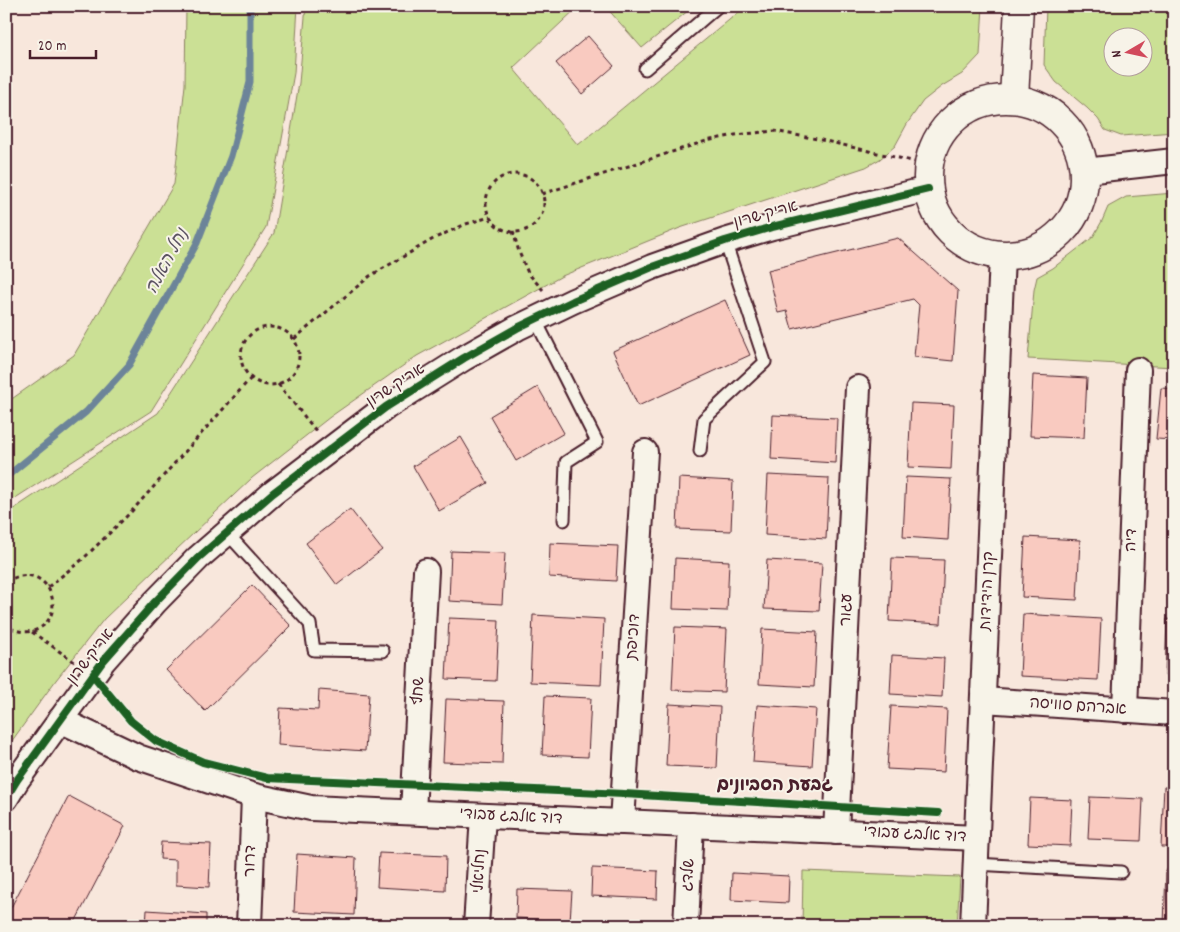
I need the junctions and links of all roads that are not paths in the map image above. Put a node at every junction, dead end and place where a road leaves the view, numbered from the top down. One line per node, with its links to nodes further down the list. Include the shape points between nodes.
1 (718, 6): 3 (lane)
2 (1018, 6): 4 (street)
3 (645, 69)
4 (1014, 98): 6 (street, via 1040,106 1062,122 1078,144); 7 (street, via 990,100 968,108 949,123 936,142)
5 (1174, 161): 6 (street)
6 (1085, 171): 9 (street, via 1082,198 1072,222 1053,242 1029,254)
7 (928, 177): 8 (street, אריק שרון); 9 (street, via 934,210 946,228 962,243 981,252)
8 (725, 241): 10 (street, אריק שרון, via 652,267); 13 (lane, via 765,362 704,419)
9 (1002, 256): 19 (street, קרן הידידות)
10 (535, 319): 15 (lane, via 597,442 566,462); 16 (street, אריק שרון, via 464,358 386,407 273,493)
11 (1138, 370): 20 (street, דיה)
12 (858, 388): 29 (street, עגור)
13 (700, 451)
14 (645, 452): 27 (street, דוכיפת)
15 (564, 520)
16 (227, 533): 18 (lane, via 310,624 314,650); 22 (street, אריק שרון, via 155,602 104,661)
17 (426, 571): 25 (street, שחף)
18 (383, 651)
19 (983, 700): 20 (street, אברהם סוויסה); 30 (street, קרן הידידות)
20 (1125, 710): 21 (street, אברהם סוויסה)
21 (1174, 713)
22 (60, 720): 23 (street, דוד אלבג עבודי, via 138,757); 24 (street, אריק שרון)
23 (254, 796): 25 (street, דוד אלבג עבודי, via 311,808); 33 (street, דרור)
24 (6, 798)
25 (413, 812): 26 (street, דוד אלבג עבודי)
26 (483, 816): 27 (street, דוד אלבג עבודי); 34 (street, נחליאלי)
27 (622, 822): 28 (street, דוד אלבג עבודי)
28 (692, 825): 29 (street, דוד אלבג עבודי); 35 (street, שלדג)
29 (836, 832): 30 (street, דוד אלבג עבודי)
30 (977, 838): 31 (street, קרן הידידות)
31 (976, 864): 32 (lane); 36 (street, קרן הידידות)
32 (1121, 872)
33 (249, 926)
34 (476, 926)
35 (686, 926)
36 (973, 926)

